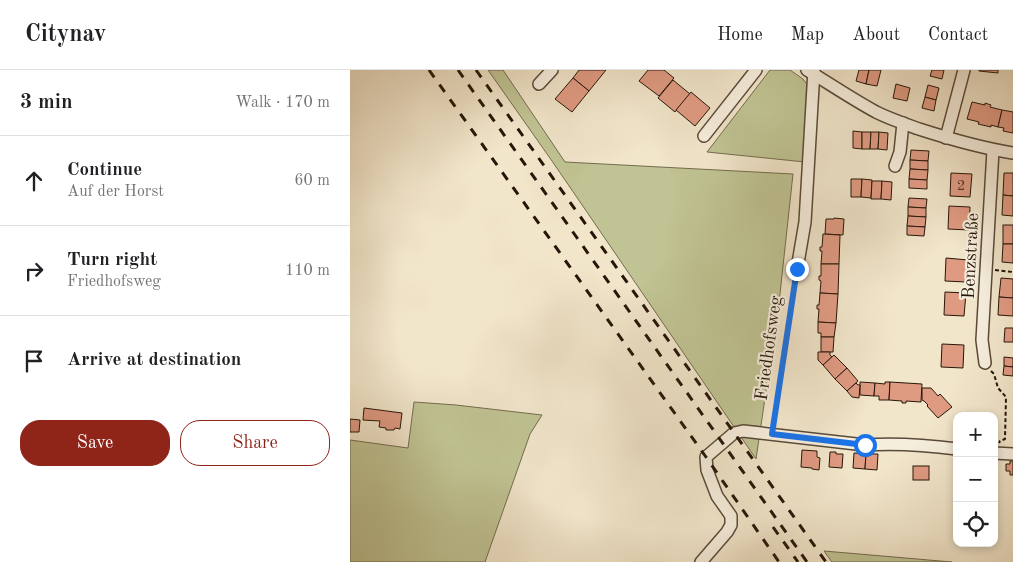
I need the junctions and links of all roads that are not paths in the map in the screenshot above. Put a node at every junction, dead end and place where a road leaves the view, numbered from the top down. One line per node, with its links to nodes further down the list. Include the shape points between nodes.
1 (552, 70): 5 (street)
2 (756, 70): 7 (street)
3 (964, 70): 8 (street)
4 (812, 71): 6 (street, via 834,88); 12 (street, via 805,222)
5 (538, 84)
6 (903, 123): 8 (street); 11 (street)
7 (704, 136)
8 (946, 138): 9 (street)
9 (994, 150): 10 (street); 13 (street, Benzstraße, via 982,340)
10 (1013, 153)
11 (895, 166)
12 (797, 269)
13 (985, 363)
14 (953, 449): 17 (street, via 865,445 743,430 734,433 706,457 707,470 717,496 731,516 731,525)
15 (998, 454): 16 (street)
16 (1013, 454)
17 (702, 562)

